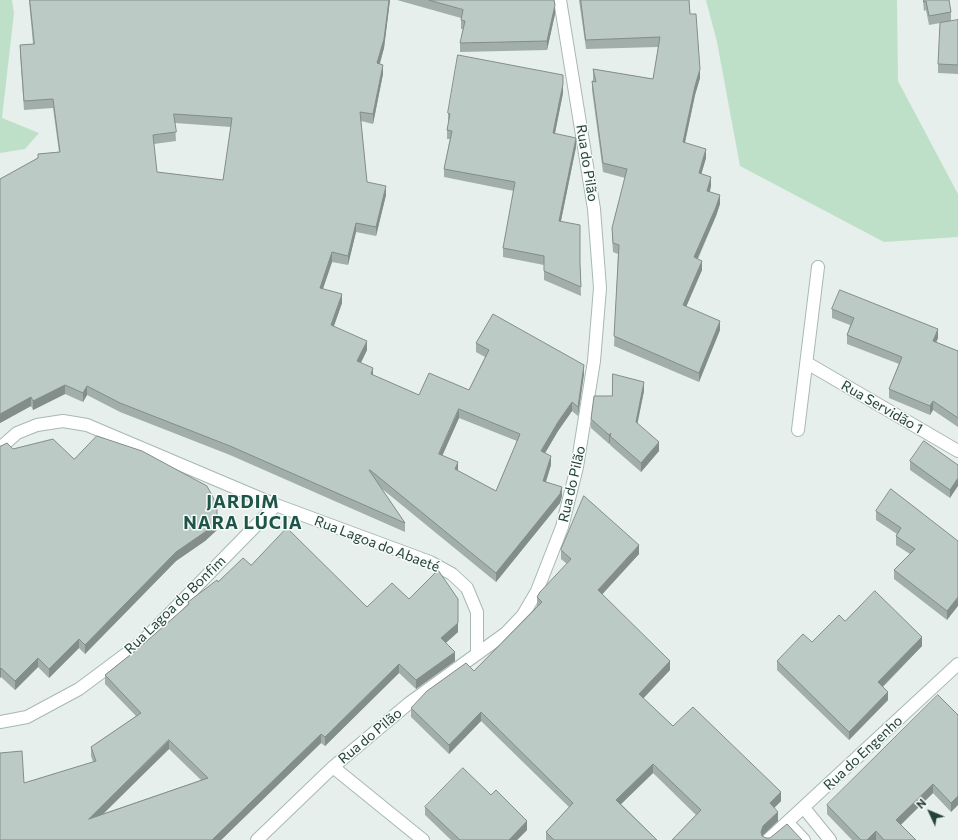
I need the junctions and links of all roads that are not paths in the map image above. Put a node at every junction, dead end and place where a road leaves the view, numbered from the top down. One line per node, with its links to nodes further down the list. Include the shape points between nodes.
1 (560, 0): 8 (street, Rua do Pilão, via 594,209 600,288 594,361 577,467 562,527 540,584 522,615 506,633)
2 (818, 267): 3 (street)
3 (807, 363): 4 (street); 6 (street, Rua Servidão 1)
4 (798, 430)
5 (0, 448): 7 (street, Rua Lagoa do Abaeté, via 17,433 37,425 63,421 87,425)
6 (958, 451)
7 (276, 505): 8 (street, Rua Lagoa do Abaeté, via 430,562 452,574 467,588 477,612); 10 (street, Rua Lagoa do Bonfim, via 142,642 79,689 27,717)
8 (477, 653): 11 (street, Rua do Pilão, via 408,704)
9 (958, 664): 12 (street, Rua do Engenho)
10 (0, 722)
11 (333, 767): 14 (street, Rua do Pilão); 15 (street)
12 (804, 808): 13 (street, Rua do Engenho); 18 (street)
13 (788, 822): 16 (street, Rua do Engenho); 17 (street)
14 (257, 840)
15 (423, 840)
16 (768, 840)
17 (804, 840)
18 (830, 840)

